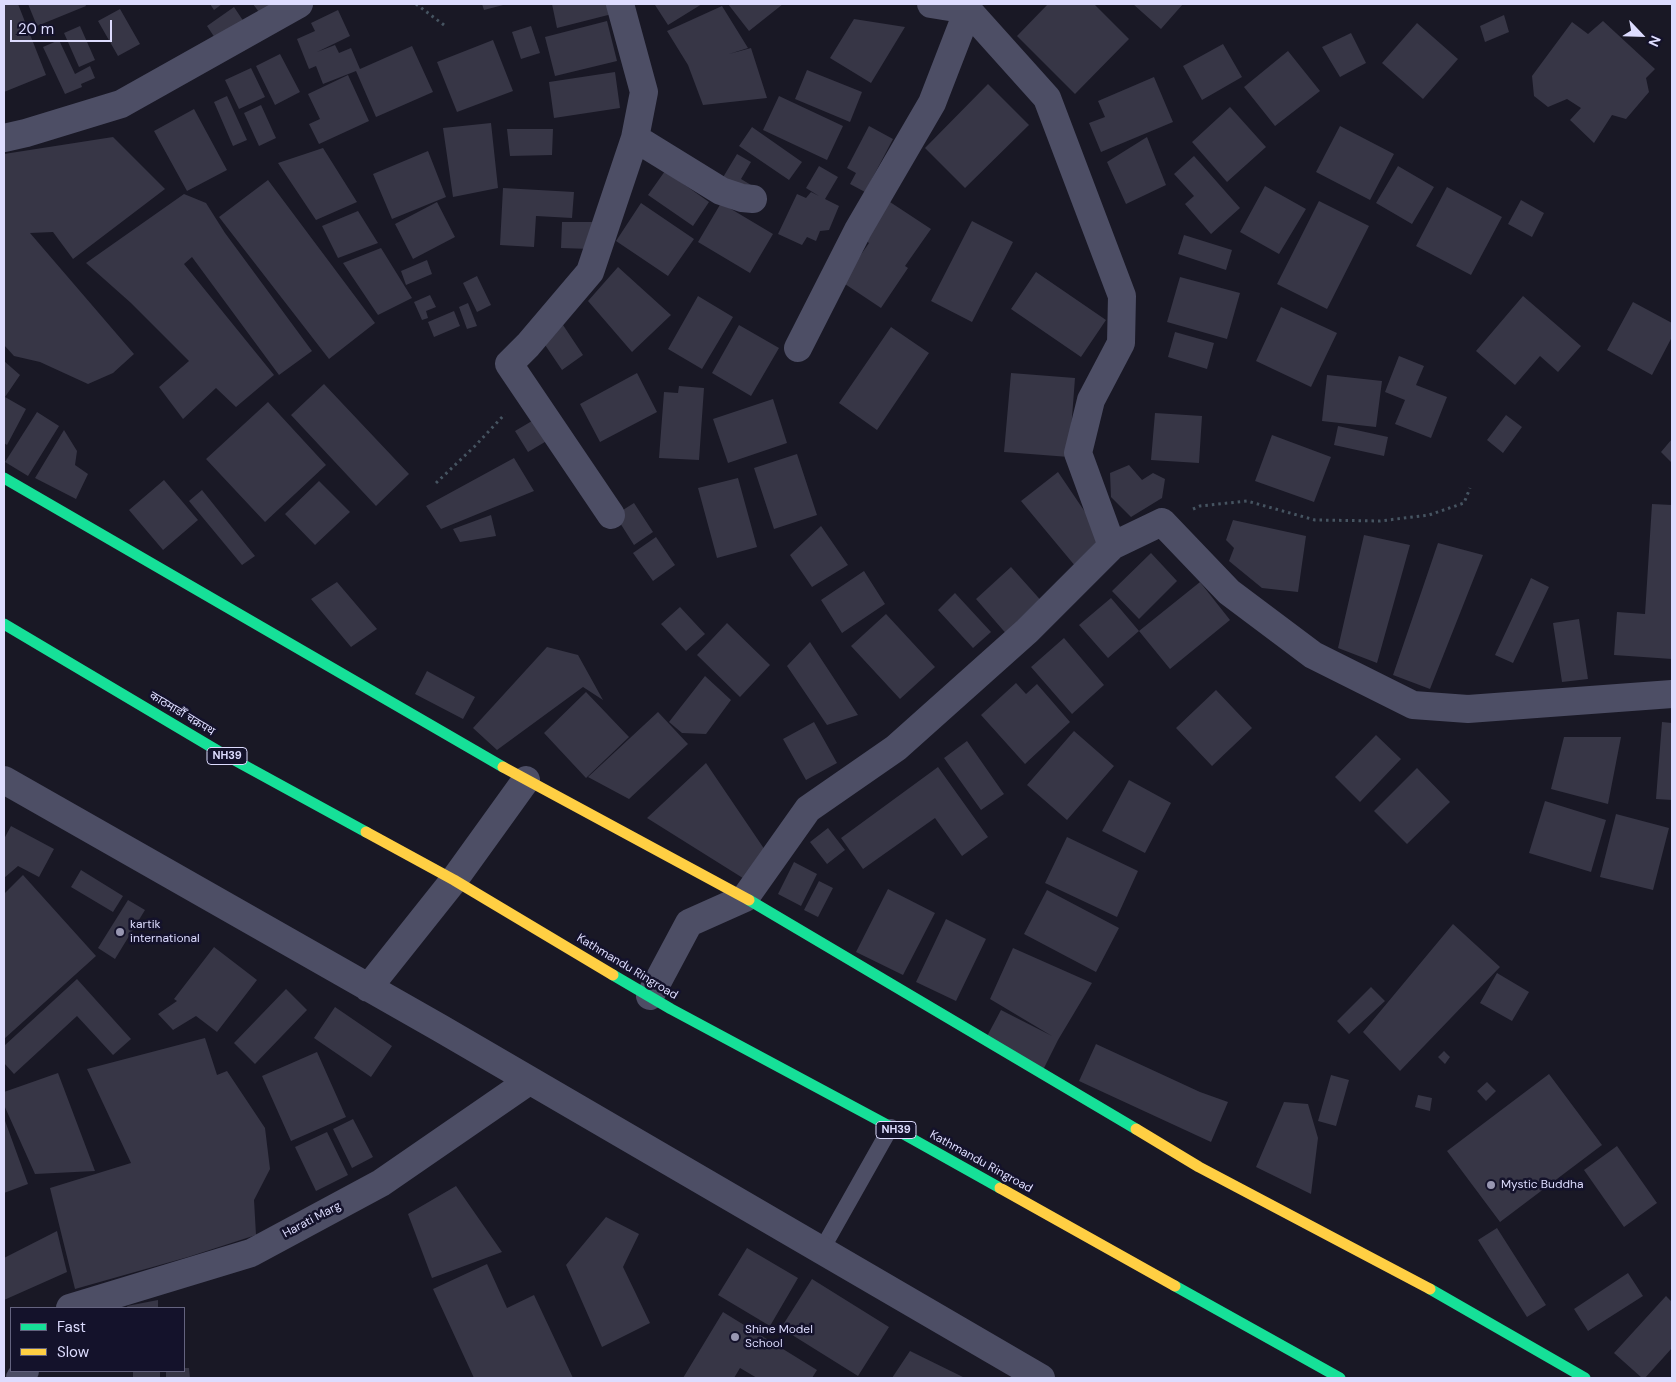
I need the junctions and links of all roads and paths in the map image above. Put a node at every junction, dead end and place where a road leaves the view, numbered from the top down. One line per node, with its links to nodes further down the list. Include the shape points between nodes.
1 (299, 4): 7 (street, via 121,104)
2 (416, 4): 6 (path)
3 (620, 4): 8 (street, via 644,92)
4 (931, 4): 5 (street)
5 (968, 10): 10 (street, via 932,103 858,230); 17 (street, via 1048,98 1122,296 1121,343 1091,400 1078,453)
6 (444, 25)
7 (4, 138)
8 (635, 138): 9 (street, via 721,191); 11 (street, via 590,272)
9 (753, 199)
10 (798, 348)
11 (509, 364): 13 (path, via 505,414); 15 (street)
12 (4, 478): 21 (main road)
13 (436, 483)
14 (1470, 488): 16 (path, via 1464,502 1455,506 1429,515 1380,521 1315,520 1247,501 1200,506)
15 (610, 515)
16 (1162, 522): 17 (street); 19 (street, via 1229,592 1313,655 1413,705 1468,710)
17 (1112, 546): 23 (street, via 1027,631 896,748 808,809)
18 (4, 624): 22 (main road, काठमाडाैँ चक्रपथ / NH39, via 218,751)
19 (1672, 694)
20 (4, 780): 24 (street)
21 (526, 780): 22 (street); 23 (main road)
22 (454, 880): 24 (street); 25 (main road, Kathmandu Ringroad / NH39)
23 (745, 898): 25 (street, via 689,922); 32 (main road, via 1199,1168 1458,1304)
24 (368, 988): 26 (street)
25 (650, 996): 27 (main road, Kathmandu Ringroad / NH39)
26 (529, 1081): 28 (street); 29 (street, Harati Marg, via 381,1184 251,1253)
27 (890, 1127): 28 (lane); 31 (main road, Kathmandu Ringroad / NH39)
28 (821, 1251): 30 (street)
29 (73, 1307)
30 (1041, 1378)
31 (1340, 1378)
32 (1585, 1378)

